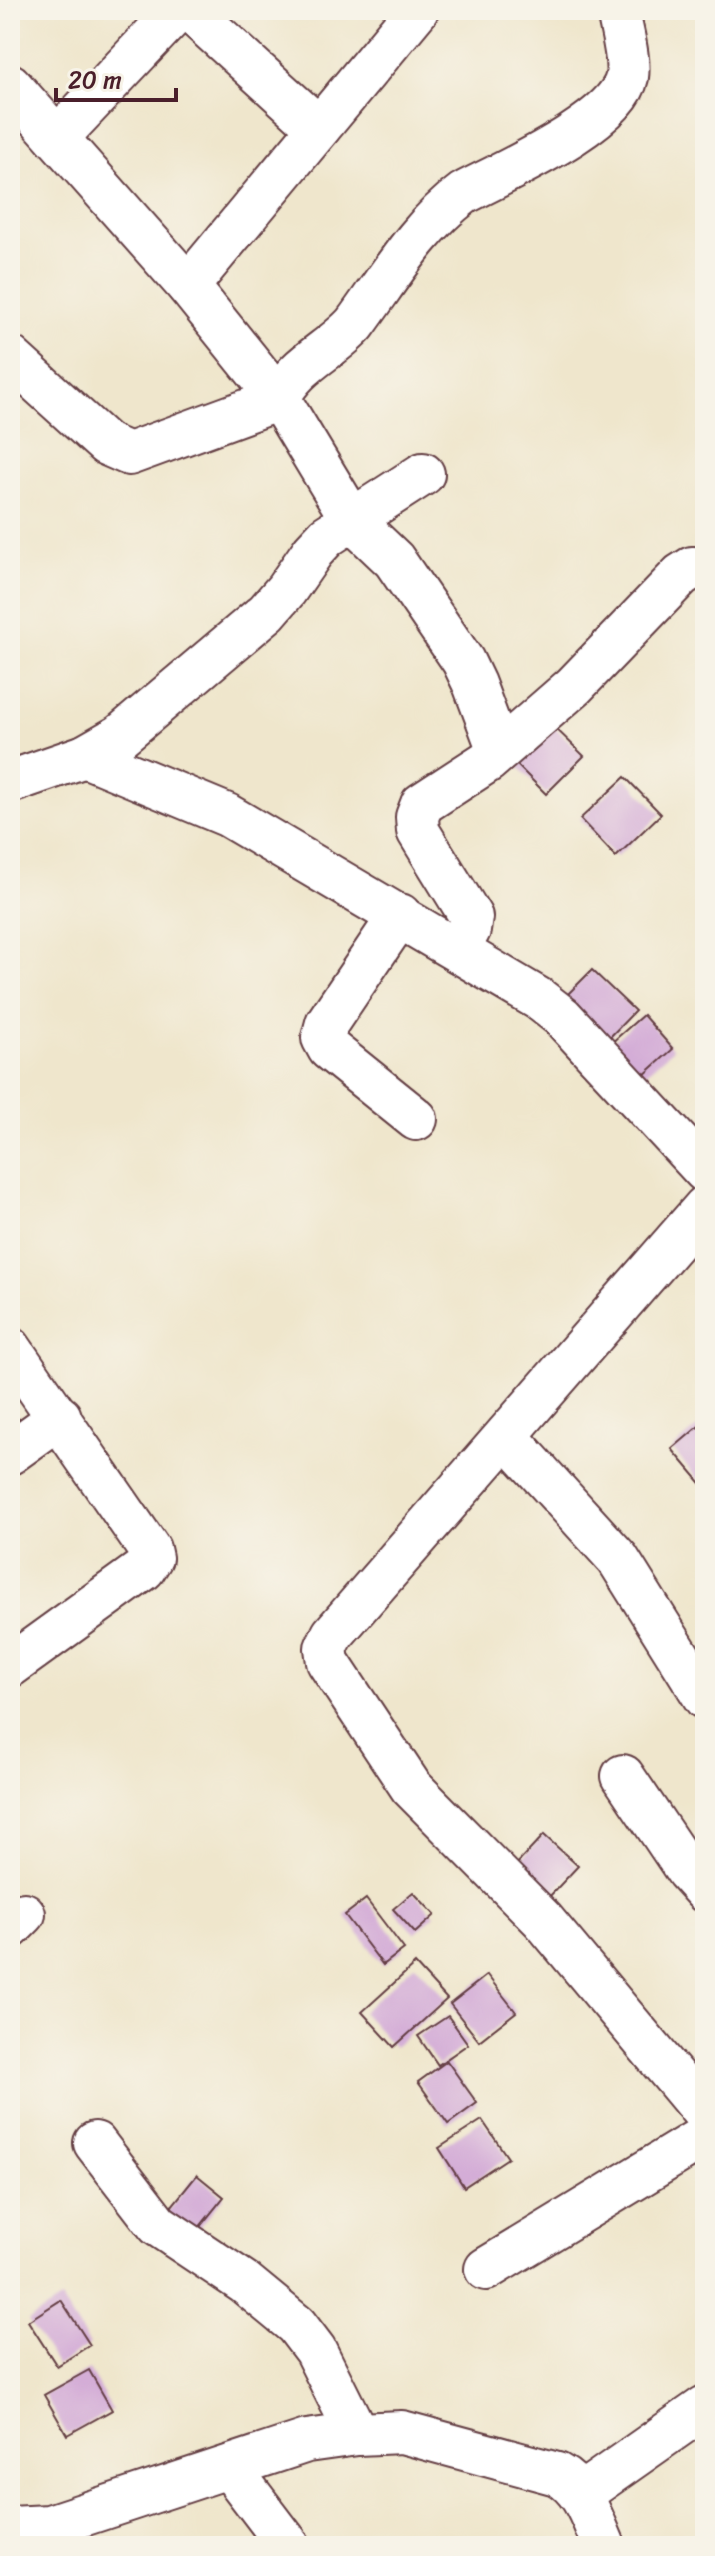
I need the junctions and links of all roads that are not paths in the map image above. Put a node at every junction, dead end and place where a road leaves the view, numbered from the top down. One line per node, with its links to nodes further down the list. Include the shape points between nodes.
1 (178, 10): 7 (street)
2 (189, 10): 6 (street)
3 (417, 10): 6 (street)
4 (618, 10): 10 (street, via 628,72 613,105 446,206 343,338 290,379)
5 (10, 85): 7 (street)
6 (319, 128): 8 (street)
7 (57, 138): 8 (street)
8 (188, 286): 10 (street)
9 (10, 357): 10 (street, via 106,444 129,454)
10 (279, 399): 12 (street)
11 (423, 474): 12 (street)
12 (352, 520): 14 (street, via 394,560 463,661); 15 (street, via 313,551 267,612 120,736)
13 (705, 569): 14 (street, via 692,568 681,575 574,686)
14 (499, 751): 18 (street, via 422,804 417,817 418,831 471,917)
15 (85, 756): 16 (street); 17 (street, via 227,815)
16 (10, 782)
17 (400, 915): 18 (street); 19 (street, via 327,1023 323,1038 329,1049)
18 (458, 950): 20 (street, via 562,1017)
19 (416, 1119)
20 (705, 1171)
21 (705, 1207): 24 (street)
22 (10, 1348): 23 (street)
23 (60, 1417): 25 (street); 26 (street, via 151,1558 144,1569)
24 (506, 1436): 27 (street, via 618,1559); 30 (street, via 333,1634 326,1648 328,1662 411,1787 543,1920)
25 (10, 1453)
26 (10, 1666)
27 (705, 1698)
28 (623, 1776): 29 (street)
29 (705, 1891)
30 (705, 2114)
31 (705, 2136): 33 (street)
32 (95, 2143): 35 (street, via 158,2225 245,2283 296,2325 315,2350)
33 (486, 2269)
34 (705, 2407): 37 (street)
35 (357, 2434): 36 (street, via 307,2441); 37 (street, via 402,2432 557,2474)
36 (229, 2467): 38 (street, via 49,2526); 39 (street)
37 (581, 2494): 40 (street)
38 (17, 2518)
39 (289, 2546)
40 (604, 2546)

